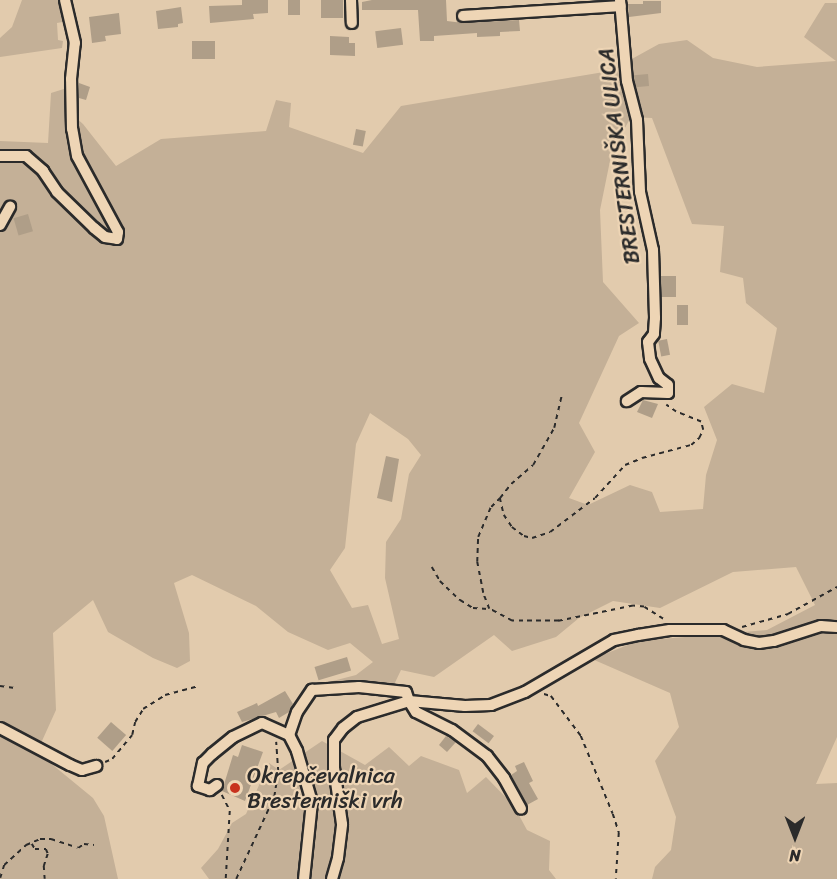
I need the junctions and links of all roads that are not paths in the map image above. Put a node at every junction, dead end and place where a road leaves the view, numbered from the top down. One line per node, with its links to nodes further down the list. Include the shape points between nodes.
1 (66, 0): 6 (street, via 75,43 71,79 77,156 118,232 117,239 105,237 94,228 26,156)
2 (351, 0): 5 (street)
3 (620, 3): 4 (street, BRESTERNIŠKA ULICA); 9 (street, BRESTERNIŠKA ULICA, via 627,81 637,120 640,192 653,250 655,318 654,334 648,342 650,359 659,378 668,385 665,395 641,392)
4 (463, 16)
5 (352, 23)
6 (0, 156)
7 (10, 207): 8 (street)
8 (0, 225)
9 (627, 401)
10 (837, 627): 11 (street, via 821,626 759,643 723,630 670,630 614,640 525,692 491,705)
11 (409, 701): 13 (street, via 401,691 359,687 312,690); 16 (street, via 416,712 452,730 487,756); 18 (street, via 357,717 334,740 342,824)
12 (0, 728): 14 (street, via 82,770)
13 (289, 735): 15 (street, via 262,723 212,754 203,763 198,786); 17 (street, via 312,802)
14 (96, 766)
15 (214, 787)
16 (521, 809)
17 (304, 879)
18 (332, 879)

